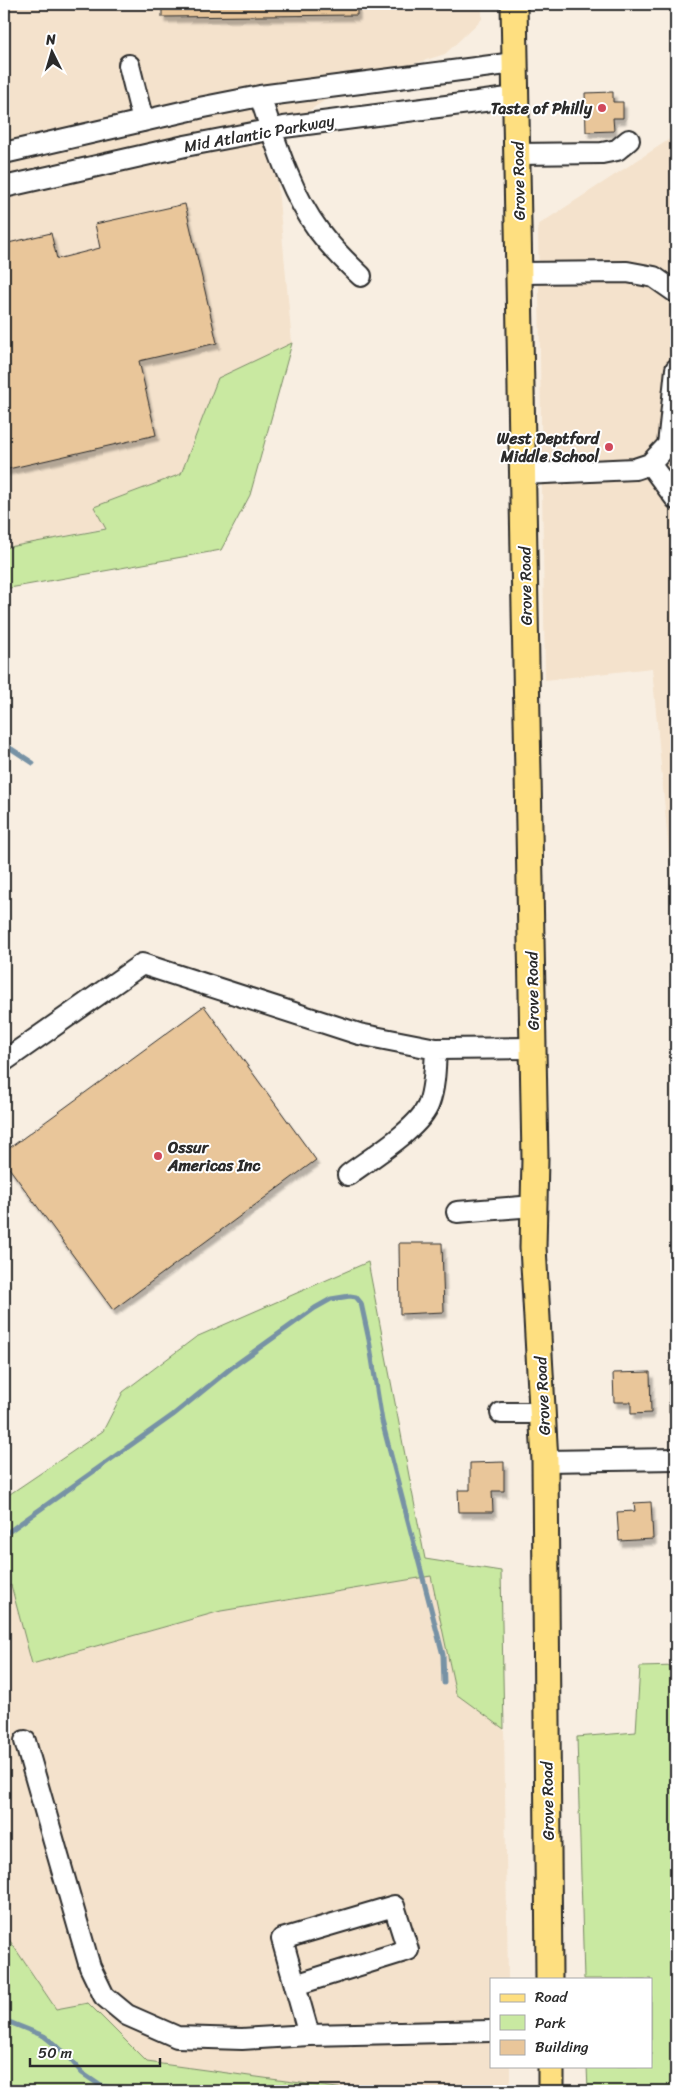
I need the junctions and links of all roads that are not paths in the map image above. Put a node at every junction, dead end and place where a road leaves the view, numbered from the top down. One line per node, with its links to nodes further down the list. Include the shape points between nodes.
1 (514, 4): 2 (main road, Grove Road)
2 (514, 64): 4 (street, Mid Atlantic Parkway); 5 (main road, Grove Road)
3 (129, 65): 6 (street)
4 (260, 96): 6 (street, Mid Atlantic Parkway); 7 (street)
5 (516, 97): 7 (street, Mid Atlantic Parkway); 10 (main road, Grove Road)
6 (143, 121): 9 (street, Mid Atlantic Parkway)
7 (271, 129): 11 (street, Mid Atlantic Parkway); 13 (street, via 304,208 319,231)
8 (629, 140): 10 (street, via 617,150 602,153)
9 (4, 153)
10 (517, 154): 12 (main road, Grove Road)
11 (4, 187)
12 (519, 273): 14 (street, via 627,272 654,277); 18 (main road, Grove Road)
13 (361, 276)
14 (676, 293)
15 (676, 369): 16 (street)
16 (672, 442): 17 (street)
17 (650, 464): 18 (street, via 635,469); 19 (street)
18 (523, 474): 20 (main road, Grove Road)
19 (676, 499)
20 (532, 1048): 21 (street); 24 (main road, Grove Road)
21 (436, 1049): 22 (street, via 359,1034 142,964); 23 (street, via 429,1105 416,1123)
22 (4, 1062)
23 (348, 1175)
24 (534, 1206): 25 (street); 27 (main road, Grove Road, via 533,1247)
25 (457, 1212)
26 (502, 1413): 27 (street)
27 (543, 1413): 29 (main road, Grove Road)
28 (676, 1459): 29 (street)
29 (545, 1461): 31 (main road, Grove Road)
30 (25, 1741): 34 (street, via 90,1967 104,1996 127,2015 177,2037 242,2039)
31 (549, 1978)
32 (295, 1984): 32 (street, via 282,1939 394,1906 408,1950); 34 (street)
33 (490, 2031): 34 (street)
34 (309, 2035)
35 (550, 2068): 36 (main road)
36 (551, 2091)

